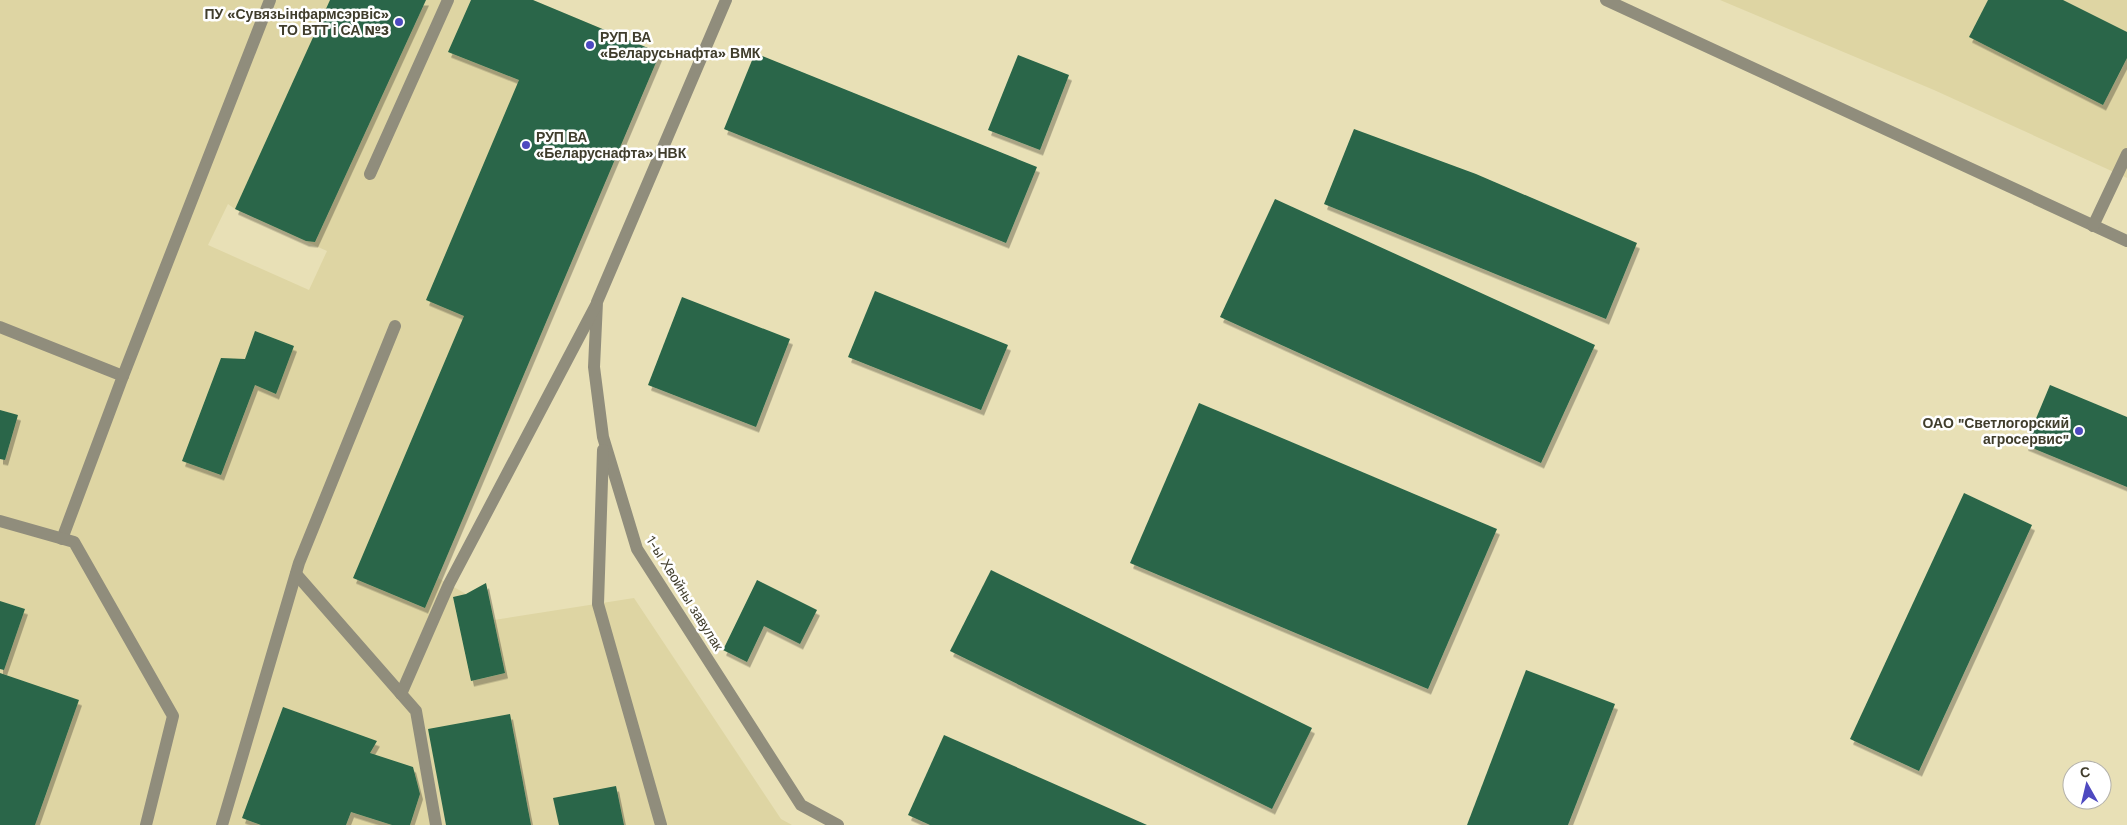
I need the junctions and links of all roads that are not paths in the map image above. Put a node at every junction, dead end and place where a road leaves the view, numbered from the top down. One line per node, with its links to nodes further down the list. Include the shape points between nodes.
1 (270, 0): 12 (street)
2 (448, 0): 6 (street)
3 (726, 0): 9 (street, 1-ы Хвойны завулак)
4 (1606, 0): 7 (street)
5 (2127, 154): 7 (street)
6 (370, 174)
7 (2093, 226): 8 (street)
8 (2127, 241)
9 (597, 302): 13 (street, 1-ы Хвойны завулак, via 594,368); 17 (street, via 449,584)
10 (395, 326): 16 (street)
11 (0, 327): 12 (street)
12 (123, 376): 15 (street)
13 (603, 437): 21 (street, via 598,604); 22 (street, 1-ы Хвойны завулак, via 637,549 801,805)
14 (0, 521): 15 (street)
15 (62, 539): 18 (street, via 74,542 174,716)
16 (296, 574): 17 (street); 19 (street)
17 (401, 694): 20 (street, via 416,712)
18 (146, 825)
19 (222, 825)
20 (436, 825)
21 (660, 825)
22 (838, 825)

